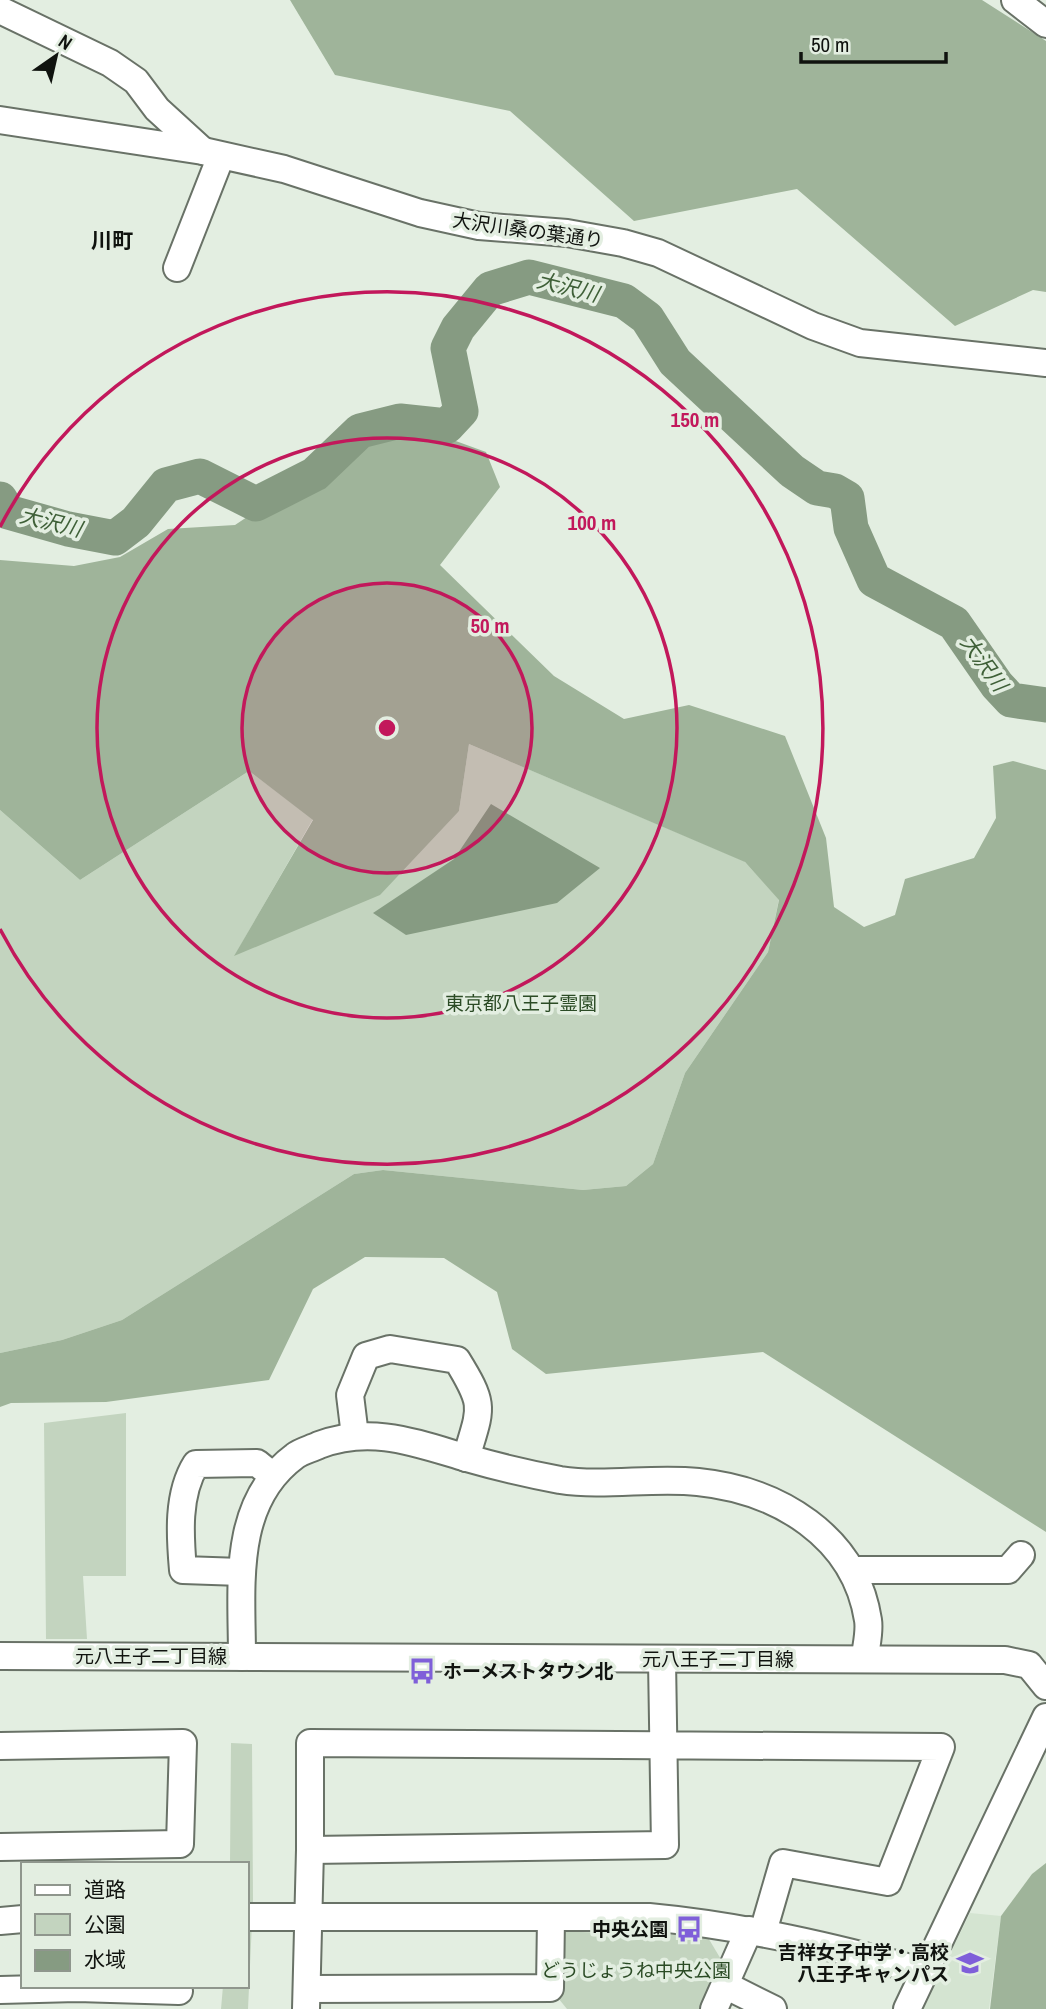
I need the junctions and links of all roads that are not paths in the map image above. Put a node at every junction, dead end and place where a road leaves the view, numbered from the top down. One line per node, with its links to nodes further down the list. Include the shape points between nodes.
1 (1015, 0): 3 (street)
2 (0, 10): 5 (street, via 110,63 136,81 157,109)
3 (1046, 24)
4 (0, 120): 5 (street, 大沢川桑の葉通り)
5 (212, 153): 6 (street); 7 (street, 大沢川桑の葉通り, via 284,169 421,213 478,226 567,233 658,253 813,327 860,343)
6 (177, 268)
7 (1046, 363)
8 (355, 1436): 9 (street, via 388,1435); 9 (street, via 350,1395 366,1356 390,1349 457,1360 476,1390 480,1410); 10 (street, via 296,1454)
9 (466, 1458): 12 (street, via 563,1480 694,1481 745,1490 816,1529)
10 (273, 1476): 13 (street, via 254,1512); 13 (street, via 257,1463 196,1464 188,1476 180,1531 183,1570)
11 (1021, 1555): 12 (street, via 1008,1570)
12 (853, 1570): 16 (street, via 869,1623)
13 (241, 1572): 15 (street)
14 (0, 1656): 15 (street, 元八王子二丁目線)
15 (242, 1657): 17 (street, 元八王子二丁目線)
16 (865, 1657): 17 (street, 元八王子二丁目線); 18 (street, 元八王子二丁目線, via 1004,1660 1029,1665)
17 (662, 1660): 21 (street)
18 (1046, 1686)
19 (1046, 1717): 31 (street)
20 (0, 1746): 24 (street, via 183,1743)
21 (665, 1746): 23 (street, via 665,1845); 23 (street, via 310,1744); 30 (street, via 942,1747 888,1882 783,1863)
22 (0, 1847): 24 (street)
23 (310, 1850): 25 (street)
24 (180, 1854)
25 (309, 1916): 26 (street); 27 (street); 37 (street)
26 (248, 1917)
27 (551, 1918): 30 (street, via 649,1917); 36 (street, via 550,1987)
28 (21, 1919): 29 (street)
29 (0, 1921)
30 (756, 1931): 31 (street, via 817,1942); 32 (street)
31 (925, 1972): 40 (street)
32 (725, 1985): 38 (street); 39 (street)
33 (0, 1990): 35 (street)
34 (180, 1995): 35 (street)
35 (77, 1998)
36 (473, 1998): 37 (street)
37 (307, 1999)
38 (714, 2009)
39 (773, 2009)
40 (907, 2009)

